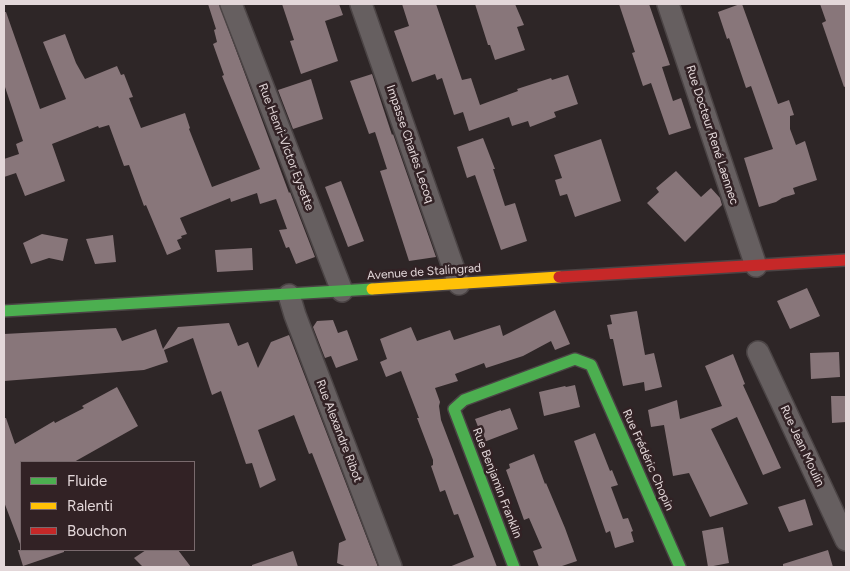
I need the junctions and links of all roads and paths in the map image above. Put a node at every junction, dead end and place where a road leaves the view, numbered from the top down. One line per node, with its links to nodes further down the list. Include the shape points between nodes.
1 (230, 4): 7 (street, Rue Henri-Victor Eysette)
2 (361, 4): 6 (street, Impasse Charles Lecoq)
3 (668, 4): 5 (street, Rue Docteur René Laennec)
4 (846, 260): 5 (main road, Avenue de Stalingrad)
5 (756, 266): 6 (main road, Avenue de Stalingrad)
6 (458, 284): 7 (main road, Avenue de Stalingrad)
7 (342, 291): 8 (main road, Avenue de Stalingrad)
8 (289, 295): 9 (main road, Avenue de Stalingrad); 13 (street, Rue Alexandre Ribot)
9 (4, 311)
10 (758, 352): 12 (street, Rue Jean Moulin)
11 (591, 364): 14 (main road, Rue Benjamin Franklin, via 575,359 464,400 454,409); 15 (main road, Rue Frédéric Chopin)
12 (846, 540)
13 (391, 567)
14 (514, 567)
15 (680, 567)

